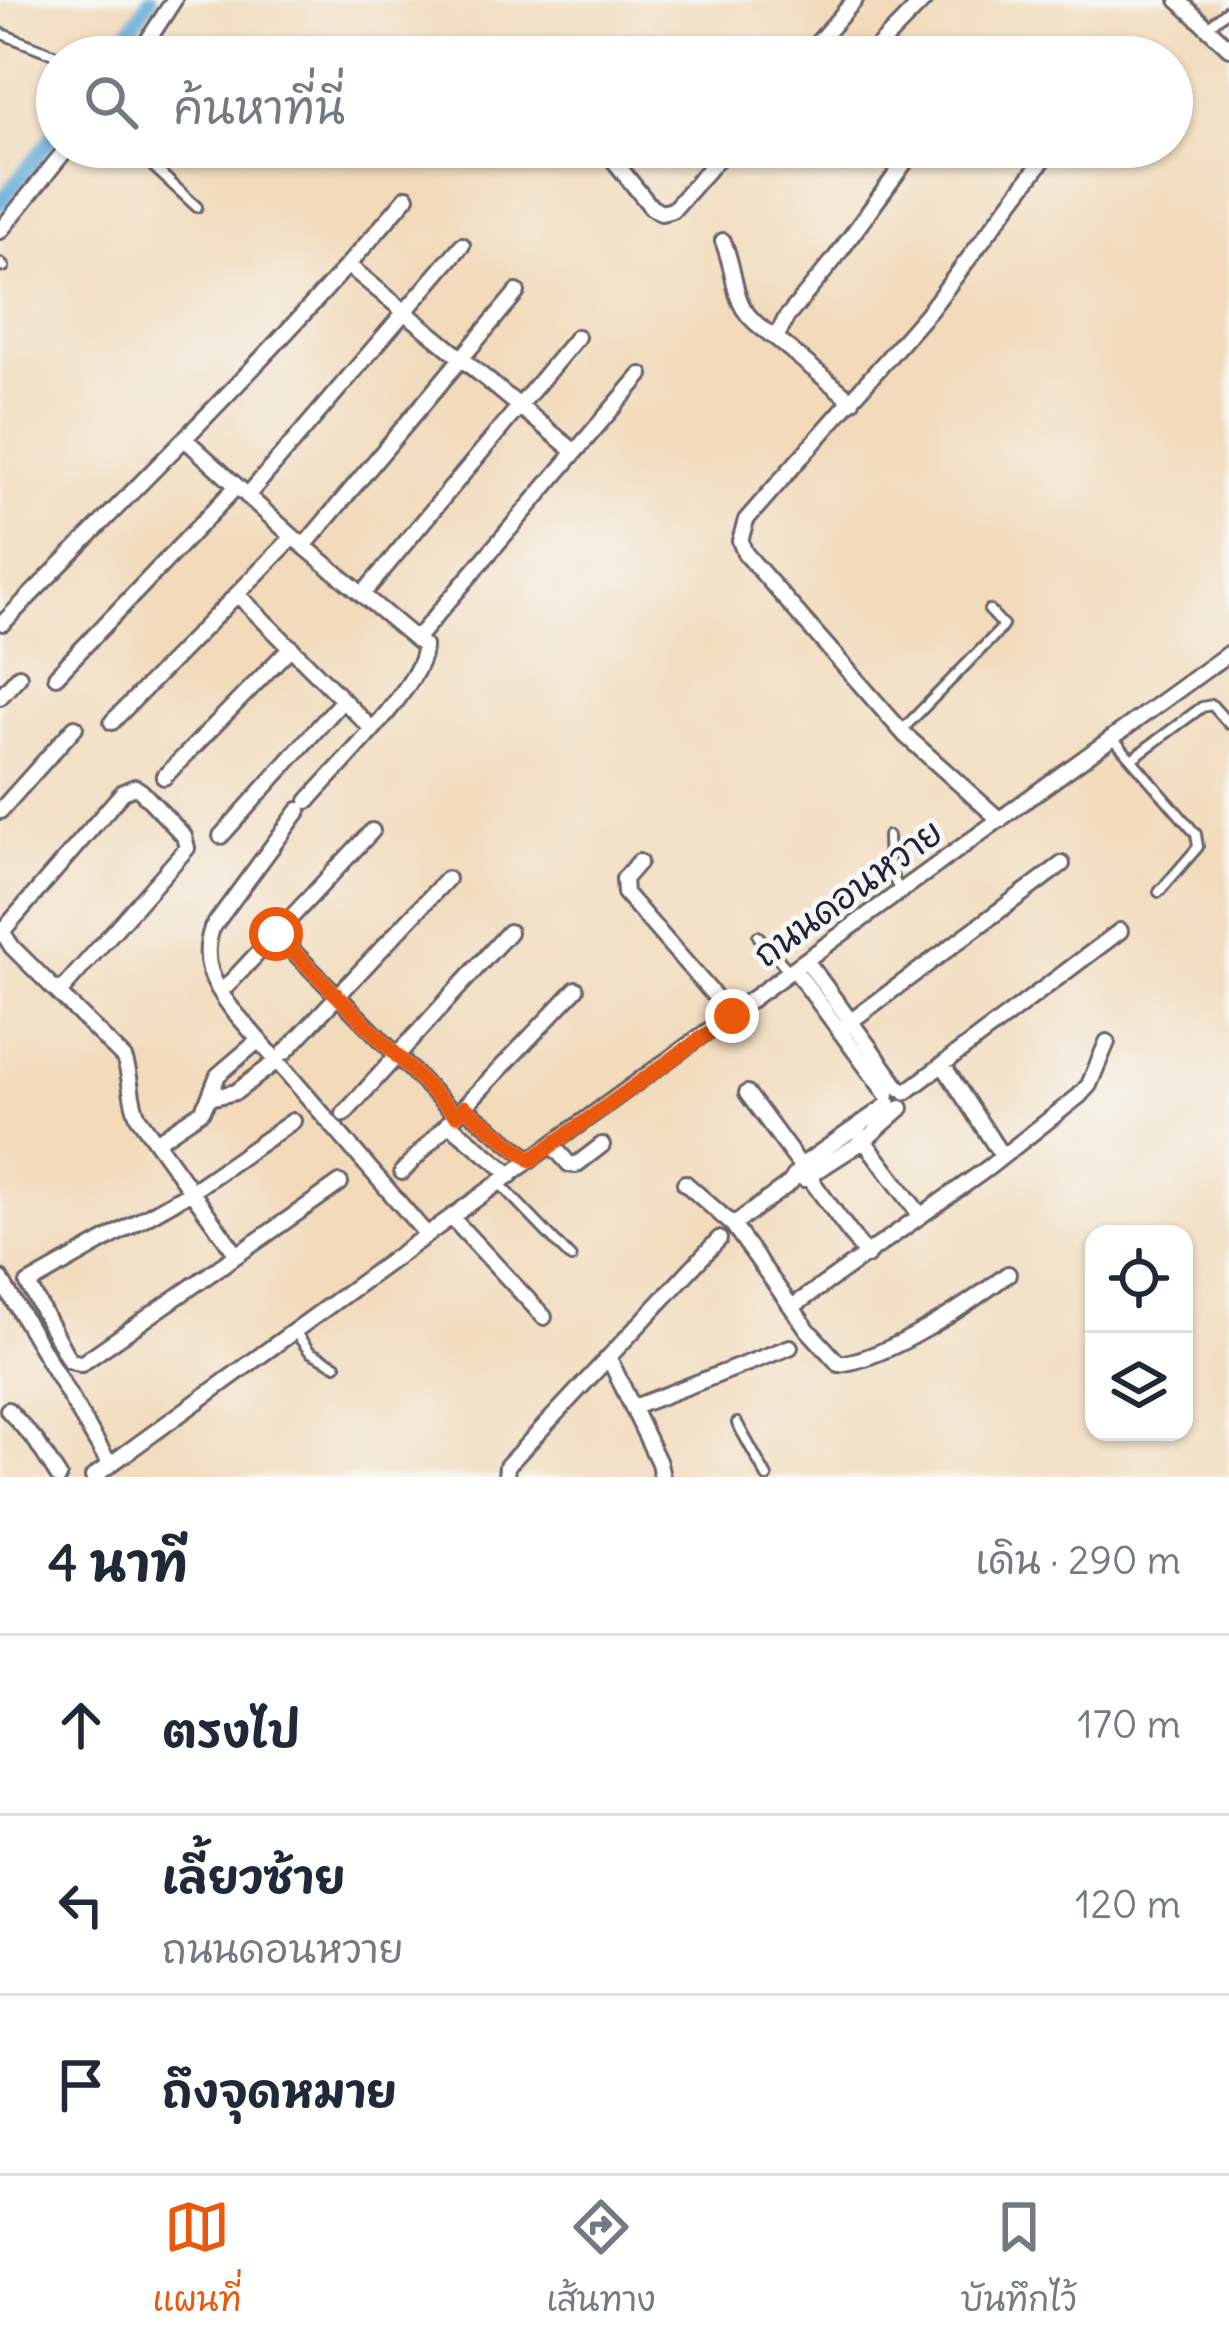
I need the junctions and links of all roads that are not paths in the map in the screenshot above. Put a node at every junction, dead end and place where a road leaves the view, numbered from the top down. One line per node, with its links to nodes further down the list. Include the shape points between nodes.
1 (174, 0): 8 (street)
2 (855, 0): 9 (street)
3 (924, 0): 10 (street)
4 (1178, 0): 6 (street)
5 (1229, 9): 6 (lane)
6 (1208, 27): 12 (street)
7 (0, 33): 11 (lane)
8 (151, 36)
9 (823, 36)
10 (889, 36)
11 (36, 47)
12 (1229, 49)
13 (51, 168): 21 (street)
14 (154, 168): 20 (lane)
15 (620, 168): 16 (street, via 661,213)
16 (710, 168)
17 (901, 168): 28 (street)
18 (1037, 168): 31 (street)
19 (406, 197): 24 (street)
20 (197, 206)
21 (0, 231)
22 (723, 241): 28 (street, via 744,314)
23 (462, 245): 26 (street)
24 (350, 266): 26 (street); 33 (street)
25 (517, 292): 29 (street)
26 (406, 312): 29 (street); 35 (street)
27 (578, 337): 32 (street)
28 (776, 338): 31 (street)
29 (463, 360): 32 (street); 36 (street)
30 (641, 375): 34 (street)
31 (852, 401): 52 (street, via 746,520 740,541)
32 (519, 406): 34 (street); 38 (street)
33 (186, 440): 35 (street); 40 (street)
34 (575, 452): 41 (street)
35 (242, 491): 36 (street); 45 (street)
36 (298, 542): 37 (street); 38 (street)
37 (237, 595): 42 (street); 48 (street)
38 (362, 595): 41 (street)
39 (989, 610): 52 (lane, via 1003,625 999,631)
40 (3, 623)
41 (417, 638): 51 (street, via 425,654 419,673)
42 (291, 647): 47 (street); 55 (street)
43 (1229, 653): 53 (street, ถนนดอนหวาย)
44 (19, 676): 46 (street)
45 (56, 676)
46 (0, 697)
47 (343, 700): 51 (street); 59 (street)
48 (112, 722)
49 (1229, 724): 54 (lane, via 1212,705 1202,707)
50 (75, 727): 56 (street)
51 (371, 728): 78 (street, via 303,806 208,940 217,991)
52 (901, 731): 57 (street)
53 (1113, 738): 54 (lane); 57 (street, ถนนดอนหวาย)
54 (1132, 758): 65 (lane, via 1196,834 1198,847)
55 (164, 777)
56 (0, 812)
57 (1000, 820): 64 (street, ถนนดอนหวาย)
58 (372, 831): 69 (street)
59 (220, 836)
60 (888, 836): 64 (lane)
61 (639, 862): 76 (street, via 624,879 625,893)
62 (1062, 864): 77 (street)
63 (447, 879): 75 (street)
64 (899, 892): 71 (street, ถนนดอนหวาย)
65 (1159, 892)
66 (1, 931): 74 (street); 74 (street, via 129,788 170,821 187,848)
67 (1120, 931): 82 (street)
68 (508, 932): 81 (street)
69 (276, 934): 72 (street); 75 (street)
70 (758, 936): 71 (lane)
71 (797, 967): 76 (street, ถนนดอนหวาย); 77 (street)
72 (227, 986)
73 (576, 989): 87 (street)
74 (59, 992): 90 (street, via 124,1058 133,1106)
75 (337, 996): 80 (street); 81 (street)
76 (732, 1016): 91 (street, ถนนดอนหวาย)
77 (845, 1026): 85 (street)
78 (259, 1040): 80 (street); 84 (street, via 218,1075)
79 (1107, 1042): 93 (street, via 1079,1096)
80 (281, 1056): 84 (street, via 236,1093); 104 (street)
81 (397, 1056): 86 (street); 87 (street)
82 (943, 1065): 85 (street); 93 (street)
83 (747, 1093): 95 (street)
84 (209, 1098): 90 (street, via 202,1112)
85 (896, 1098): 89 (street)
86 (344, 1114)
87 (456, 1115): 94 (street); 96 (street); 97 (street)
88 (293, 1121): 100 (street)
89 (860, 1134): 95 (street); 101 (street)
90 (156, 1142): 100 (street)
91 (552, 1145): 92 (street, via 576,1165); 94 (street, ถนนดอนหวาย)
92 (602, 1145)
93 (1002, 1156): 101 (street)
94 (531, 1160): 97 (street, ถนนดอนหวาย)
95 (807, 1171): 103 (street); 107 (street)
96 (402, 1172)
97 (505, 1179): 102 (street, ถนนดอนหวาย); 108 (lane)
98 (340, 1183): 106 (street)
99 (685, 1183): 103 (street)
100 (191, 1191): 106 (street); 106 (street, via 28,1283 69,1360 81,1364)
101 (921, 1216): 107 (street)
102 (452, 1218): 104 (street, ถนนดอนหวาย); 112 (street)
103 (733, 1225): 111 (street)
104 (428, 1235): 113 (street, ถนนดอนหวาย)
105 (719, 1239): 115 (street)
106 (237, 1255)
107 (867, 1256): 111 (street)
108 (571, 1258)
109 (1008, 1274): 111 (street, via 923,1329 848,1363 832,1360)
110 (0, 1278): 120 (street)
111 (792, 1307)
112 (544, 1317)
113 (294, 1331): 116 (lane); 120 (street, ถนนดอนหวาย)
114 (790, 1347): 117 (street)
115 (609, 1358): 117 (street); 122 (street, via 507,1466)
116 (336, 1366)
117 (634, 1407): 123 (street)
118 (8, 1410): 121 (street)
119 (737, 1423): 124 (lane)
120 (100, 1473)
121 (59, 1477)
122 (506, 1477)
123 (662, 1477)
124 (767, 1477)

